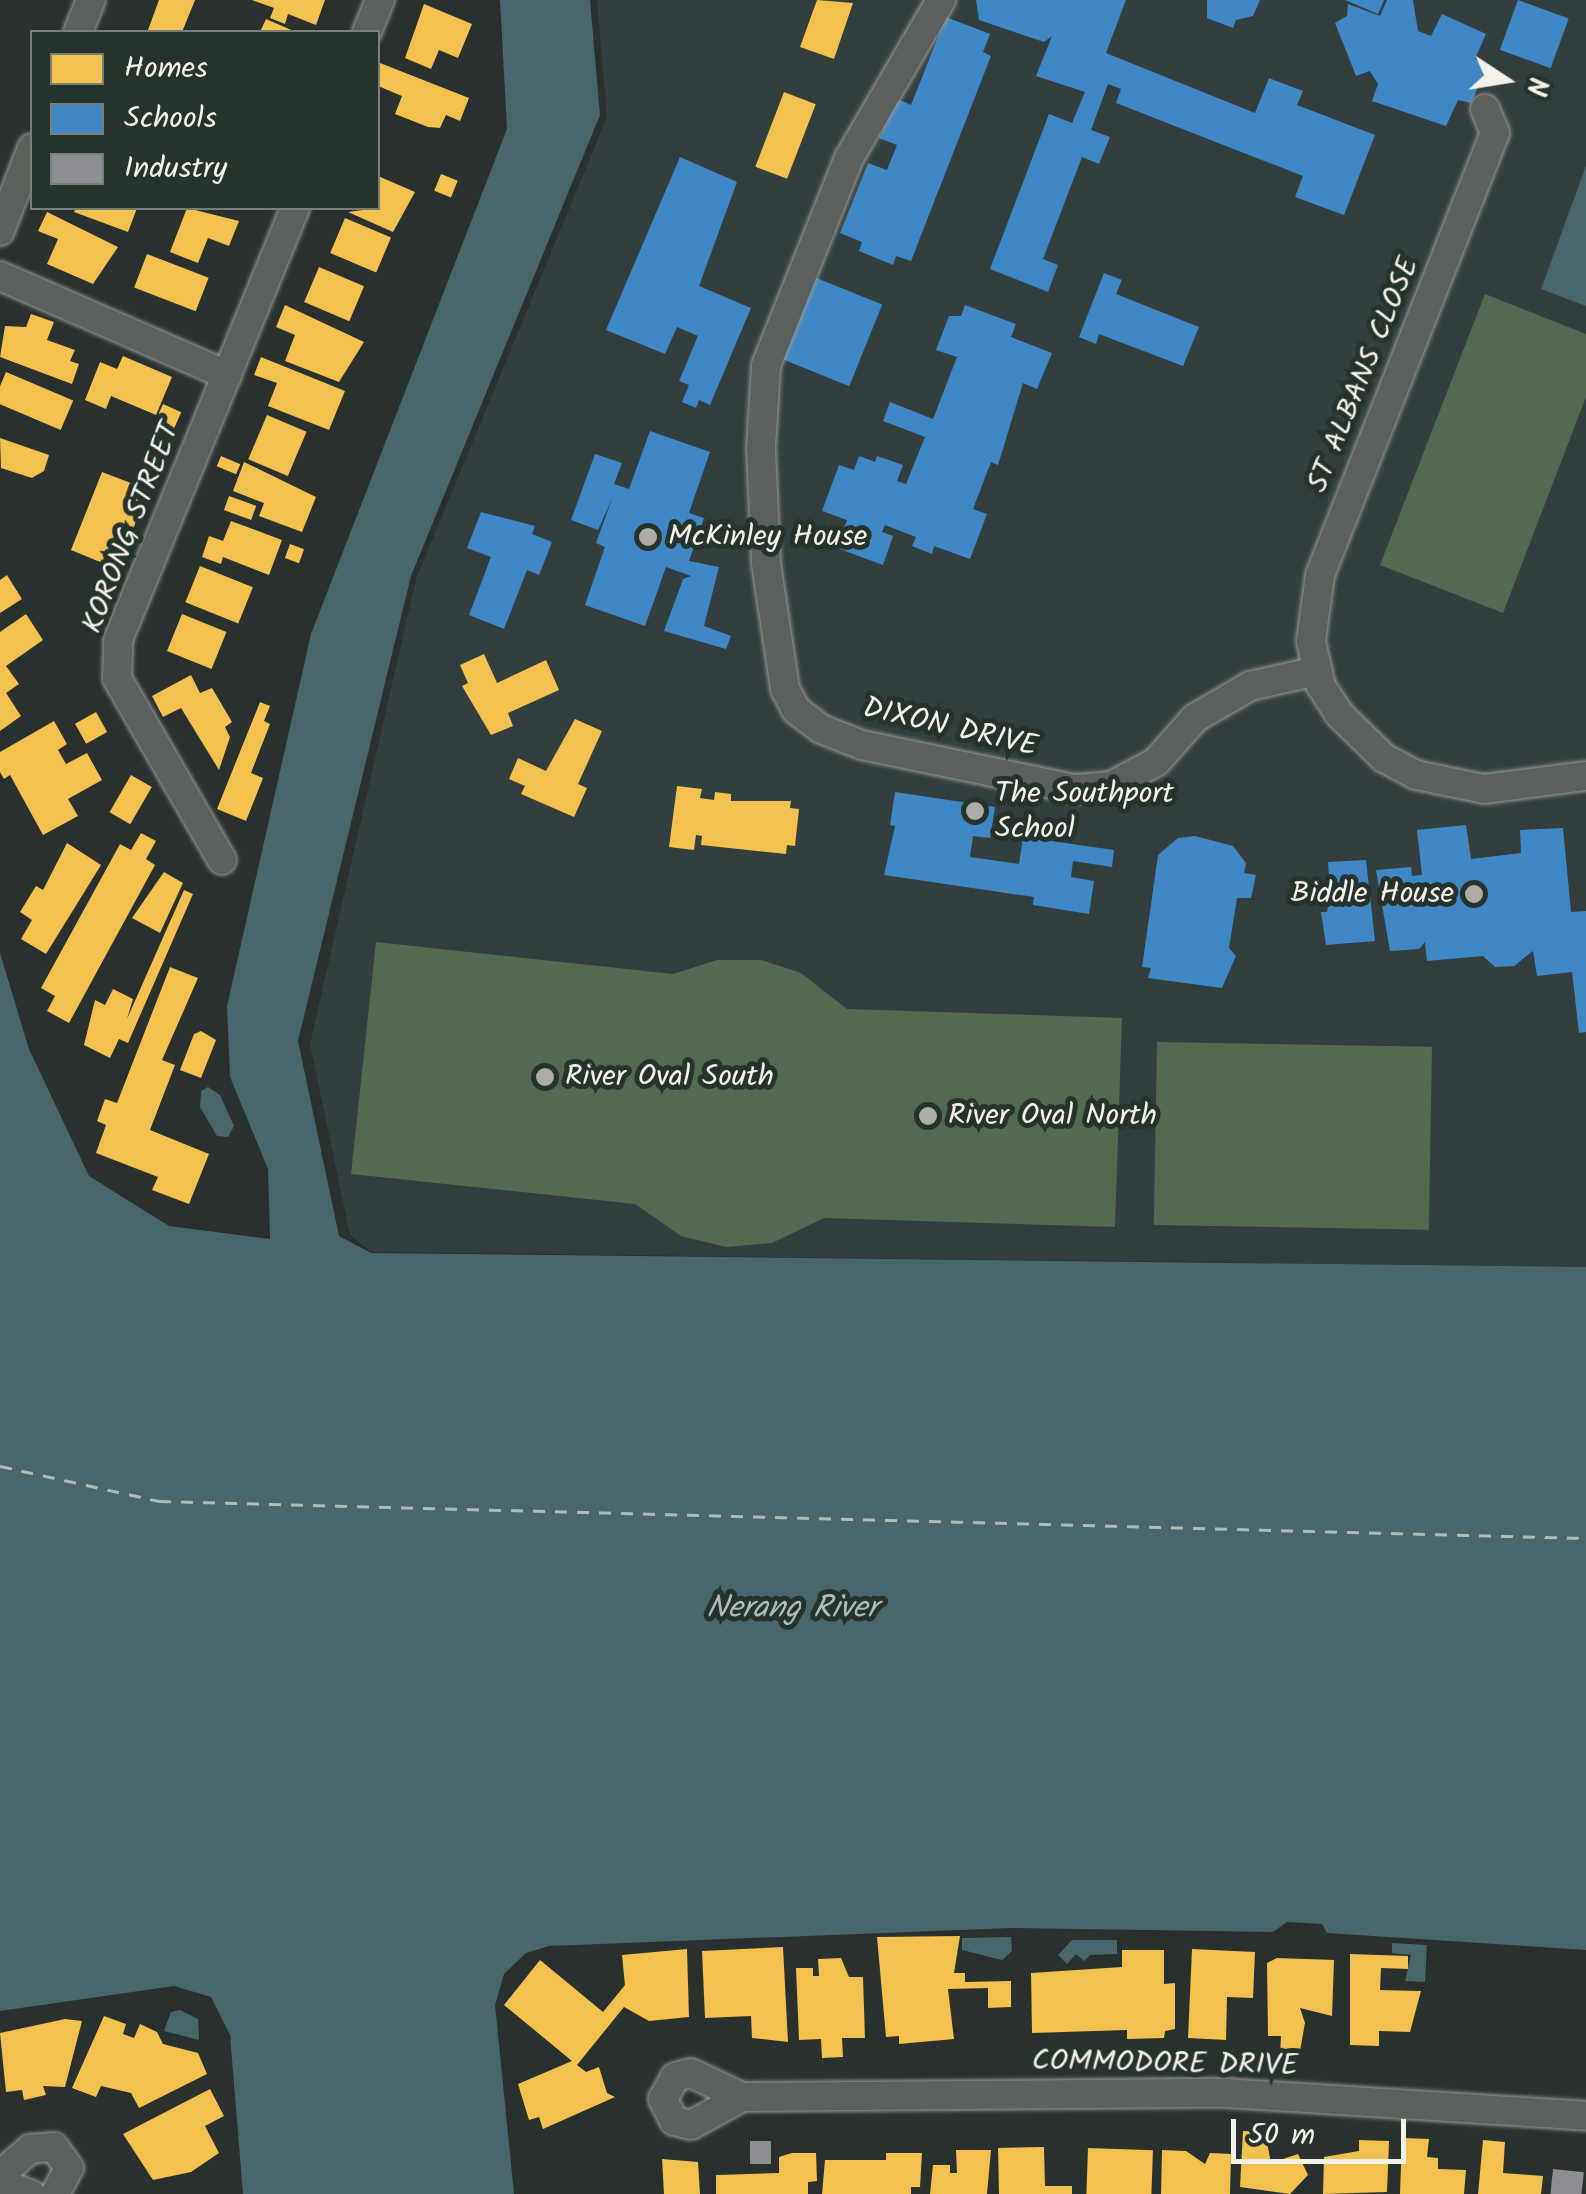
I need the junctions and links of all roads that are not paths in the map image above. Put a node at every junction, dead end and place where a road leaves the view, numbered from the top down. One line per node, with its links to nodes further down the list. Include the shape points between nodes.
1 (91, 0): 4 (street)
2 (380, 0): 5 (street)
3 (942, 0): 12 (street, DIXON DRIVE, via 850,158 766,366 760,448 766,563 785,689 796,710 821,729 862,745 1075,789 1111,786 1156,762 1195,718 1250,686)
4 (79, 30)
5 (368, 30)
6 (1485, 110): 12 (street, ST ALBANS CLOSE, via 1495,133 1320,575 1311,641)
7 (30, 153): 9 (street)
8 (294, 210): 11 (street, KORONG STREET)
9 (0, 231)
10 (0, 276): 11 (street)
11 (227, 376): 14 (street, KORONG STREET, via 118,640 117,678)
12 (1317, 671): 13 (street, via 1358,736 1416,776 1484,789)
13 (1586, 776)
14 (222, 860)
15 (742, 2097): 16 (street, COMMODORE DRIVE, via 1225,2093)
16 (1586, 2116)
17 (0, 2179): 18 (street); 19 (street, via 30,2149 54,2148 69,2168)
18 (31, 2194)
19 (55, 2194)

